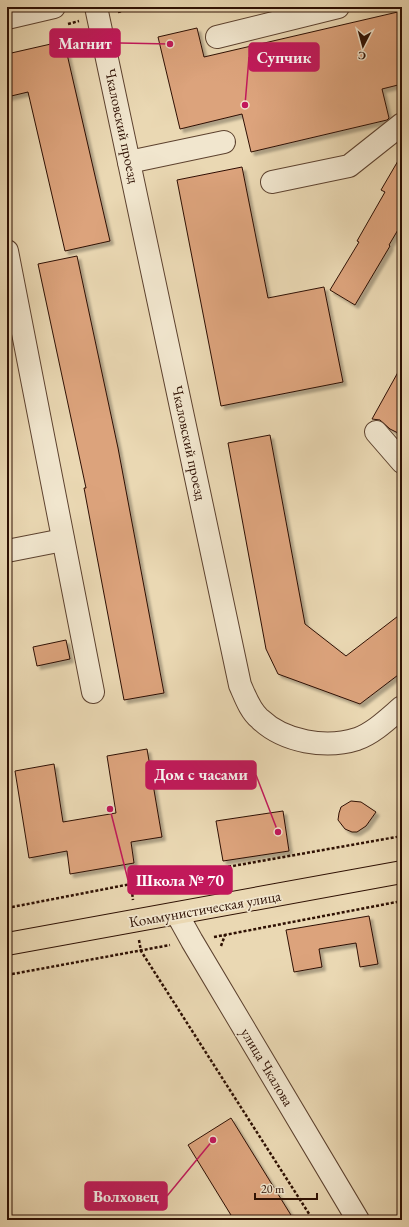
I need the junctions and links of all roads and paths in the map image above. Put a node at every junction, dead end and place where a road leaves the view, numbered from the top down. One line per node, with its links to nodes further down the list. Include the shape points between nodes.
1 (54, 7): 5 (street)
2 (137, 7): 4 (path)
3 (338, 7): 7 (street)
4 (97, 12): 6 (path); 10 (street, Чкаловский проезд)
5 (7, 18)
6 (68, 24)
7 (217, 37)
8 (402, 124): 11 (street, via 349,166)
9 (224, 142): 10 (street)
10 (129, 162): 19 (street, Чкаловский проезд, via 240,685 246,700 259,719 279,734 301,741 330,743 358,739 377,728)
11 (272, 182)
12 (7, 251): 13 (street)
13 (13, 312): 16 (street)
14 (376, 432): 15 (street)
15 (402, 462)
16 (63, 540): 17 (street); 18 (street)
17 (7, 551)
18 (93, 692)
19 (402, 707)
20 (402, 836): 23 (path)
21 (402, 872): 24 (main road, Коммунистическая улица)
22 (402, 901): 25 (path)
23 (7, 908)
24 (177, 914): 25 (street, улица Чкалова); 26 (main road, Коммунистическая улица)
25 (192, 941): 27 (path); 30 (street, улица Чкалова)
26 (7, 944)
27 (141, 951): 28 (path); 29 (path)
28 (7, 975)
29 (313, 1220)
30 (358, 1220)

